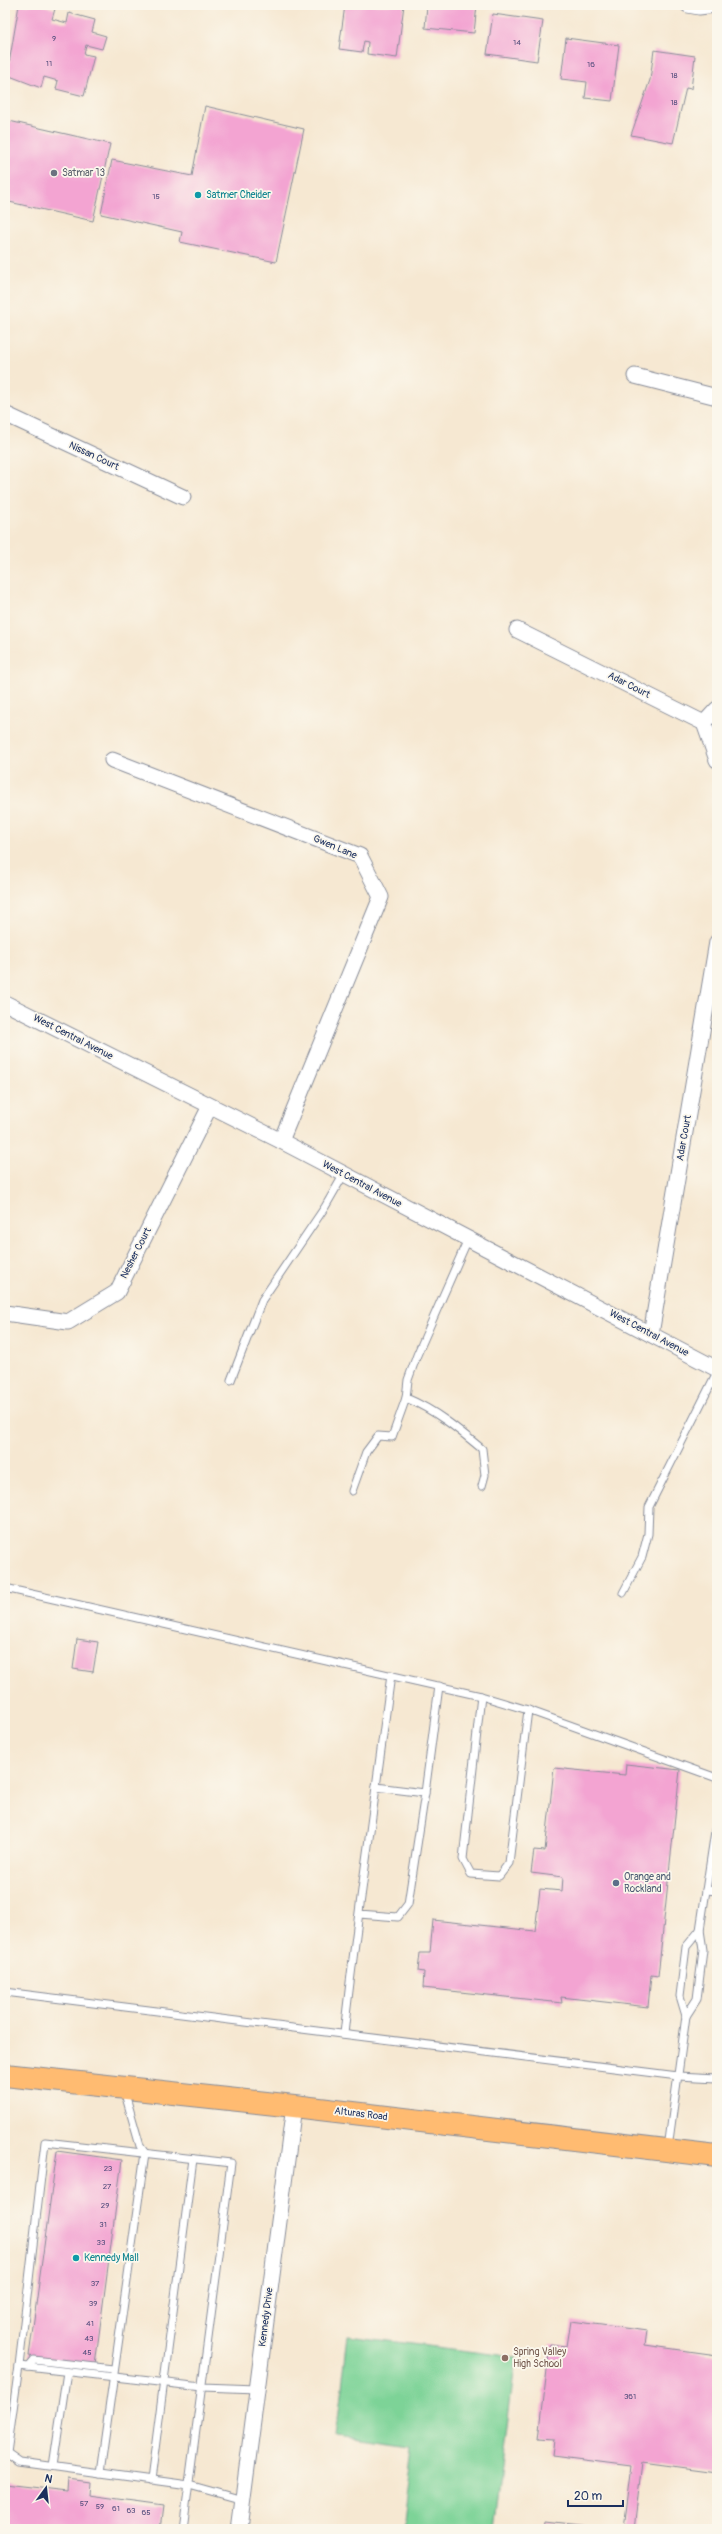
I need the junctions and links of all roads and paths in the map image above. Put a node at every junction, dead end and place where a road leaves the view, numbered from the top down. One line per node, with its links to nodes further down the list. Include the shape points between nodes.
1 (688, 5): 2 (street)
2 (715, 5)
3 (635, 376): 4 (street)
4 (717, 397)
5 (5, 414): 6 (street, Nissan Court)
6 (183, 497)
7 (517, 630): 9 (street, Adar Court)
8 (717, 709): 9 (street)
9 (704, 723): 11 (street)
10 (112, 760): 15 (street, Gwen Lane, via 360,856 381,897)
11 (717, 760)
12 (717, 942): 19 (street, Adar Court)
13 (5, 1002): 14 (street, West Central Avenue)
14 (210, 1106): 15 (street, West Central Avenue); 18 (street, Nesher Court, via 117,1292 68,1322)
15 (280, 1141): 16 (street, West Central Avenue)
16 (344, 1174): 17 (street, West Central Avenue); 22 (lane, via 325,1207 262,1300)
17 (468, 1239): 19 (street, West Central Avenue); 23 (lane, via 417,1355 408,1380)
18 (5, 1312)
19 (651, 1334): 20 (street, West Central Avenue)
20 (717, 1368)
21 (717, 1372): 27 (lane, via 649,1507 648,1534 642,1557)
22 (231, 1380)
23 (406, 1398): 24 (lane, via 427,1407 458,1428 482,1449 485,1475); 25 (lane, via 392,1436 378,1436 366,1452)
24 (482, 1486)
25 (352, 1491)
26 (5, 1588): 28 (lane)
27 (622, 1593)
28 (391, 1675): 29 (lane); 33 (lane)
29 (439, 1686): 30 (lane); 34 (lane)
30 (481, 1696): 31 (lane); 31 (lane, via 463,1860 471,1874 499,1876 509,1863)
31 (528, 1710): 32 (lane)
32 (717, 1778)
33 (376, 1787): 34 (lane); 38 (lane)
34 (425, 1793): 38 (lane, via 408,1904 398,1917)
35 (717, 1818): 36 (lane)
36 (706, 1890): 37 (lane); 39 (lane)
37 (717, 1891)
38 (359, 1914): 42 (lane)
39 (700, 1930): 41 (lane, via 703,1950 697,1999); 41 (lane, via 686,1947 680,1996)
40 (5, 1992): 42 (lane)
41 (686, 2016): 44 (lane)
42 (344, 2034): 44 (lane)
43 (5, 2074): 46 (main road, Alturas Road)
44 (678, 2076): 45 (lane); 48 (lane)
45 (717, 2078)
46 (123, 2087): 47 (main road, Alturas Road); 49 (lane, via 140,2146)
47 (294, 2106): 48 (main road, Alturas Road); 58 (street, Kennedy Drive)
48 (668, 2150): 50 (main road, Alturas Road)
49 (145, 2152): 51 (lane); 52 (lane, via 45,2142); 55 (lane)
50 (717, 2156)
51 (193, 2159): 56 (lane); 57 (lane, via 231,2164)
52 (19, 2366): 53 (lane); 59 (lane)
53 (28, 2367): 54 (lane); 55 (lane, via 34,2360)
54 (67, 2372): 55 (lane); 60 (lane)
55 (113, 2373): 56 (lane); 61 (lane)
56 (163, 2383): 57 (lane); 62 (lane)
57 (202, 2387): 58 (lane); 63 (lane)
58 (257, 2389): 64 (street, Kennedy Drive)
59 (6, 2452): 60 (lane, via 20,2462)
60 (53, 2466): 61 (lane)
61 (100, 2473): 62 (lane)
62 (151, 2480): 63 (lane)
63 (189, 2485): 64 (lane); 65 (lane)
64 (243, 2500): 66 (street, Kennedy Drive)
65 (183, 2529)
66 (239, 2529)

